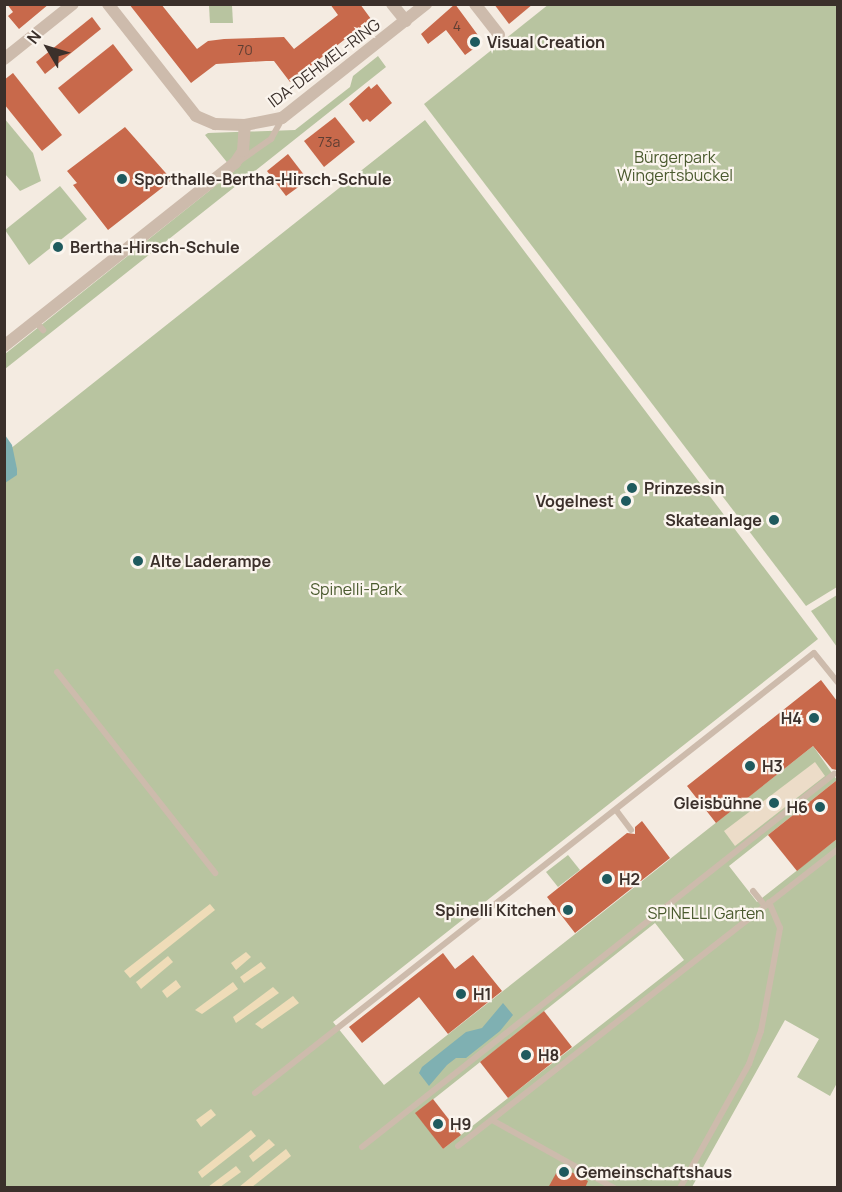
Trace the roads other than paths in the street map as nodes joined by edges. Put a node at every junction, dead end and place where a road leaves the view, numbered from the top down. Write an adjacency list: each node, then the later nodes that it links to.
1 (73, 4): 8 (street)
2 (108, 4): 10 (street, IDA-DEHMEL-RING)
3 (392, 4): 6 (street)
4 (426, 4): 6 (street, IDA-DEHMEL-RING)
5 (475, 4): 7 (street)
6 (406, 21): 9 (street, IDA-DEHMEL-RING)
7 (499, 36)
8 (4, 59)
9 (282, 118): 10 (street, IDA-DEHMEL-RING); 11 (lane)
10 (245, 125): 11 (street)
11 (236, 163): 12 (street)
12 (4, 346)
13 (57, 672): 19 (lane)
14 (837, 682): 16 (lane)
15 (834, 774): 25 (lane)
16 (616, 810): 17 (lane); 22 (lane)
17 (631, 830)
18 (837, 849): 21 (lane)
19 (214, 873)
20 (753, 891): 21 (lane)
21 (767, 904): 23 (lane); 27 (lane)
22 (255, 1093)
23 (492, 1120): 24 (lane); 26 (lane)
24 (458, 1146)
25 (362, 1147)
26 (614, 1188)
27 (680, 1188)

